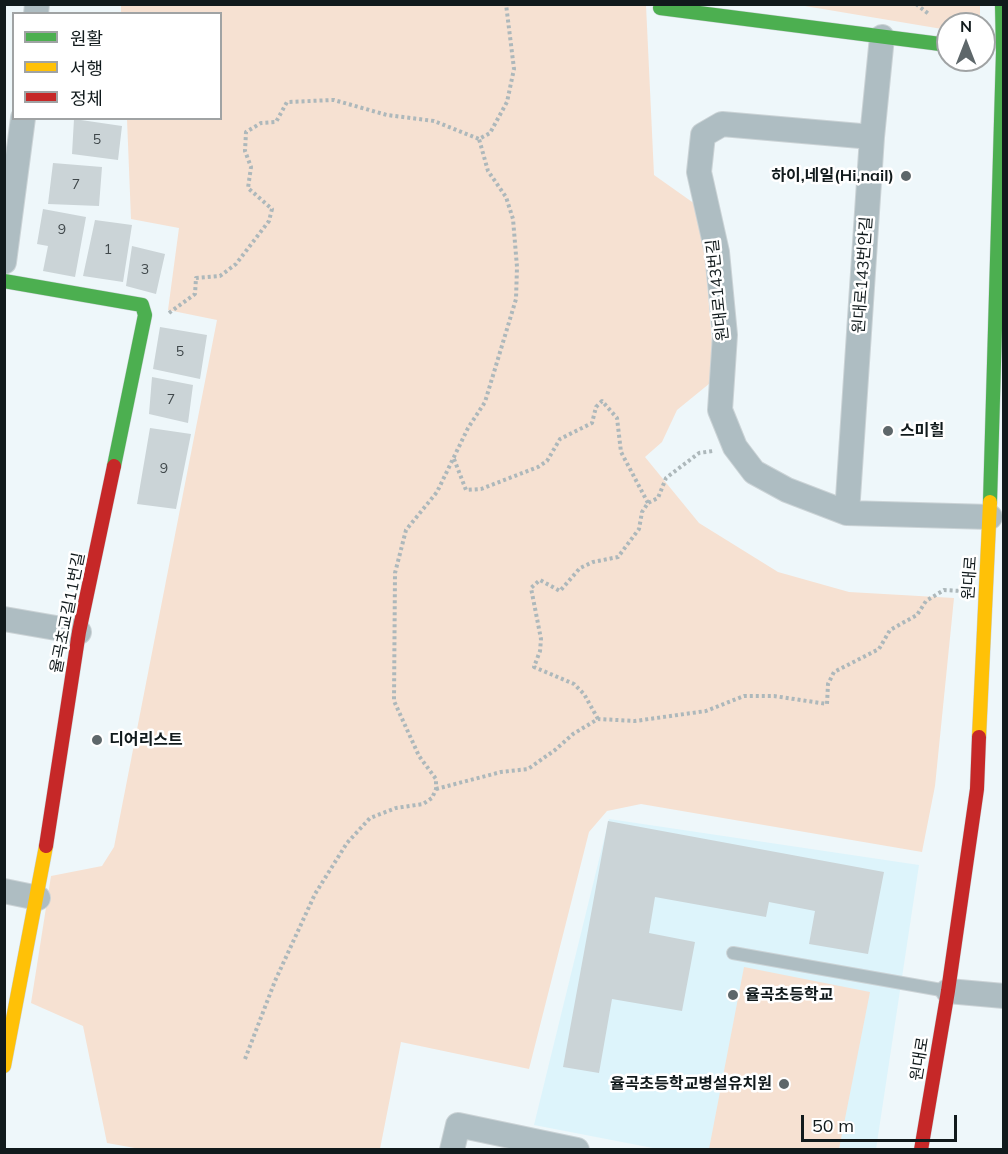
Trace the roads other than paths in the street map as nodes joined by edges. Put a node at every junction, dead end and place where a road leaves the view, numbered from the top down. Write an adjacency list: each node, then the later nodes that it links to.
1 (1002, 4): 5 (street, 원대로)
2 (660, 8): 3 (street)
3 (882, 37): 4 (street); 7 (street, 원대로143번안길)
4 (936, 44)
5 (1003, 52): 11 (street, 원대로)
6 (23, 120): 8 (street)
7 (872, 137): 10 (street, 원대로143번안길); 10 (street, 원대로143번길)
8 (4, 262)
9 (4, 281): 13 (street, 율곡초교길11번길)
10 (848, 513): 11 (street, 원대로143번길)
11 (990, 517): 17 (street, 원대로)
12 (4, 619): 13 (street)
13 (79, 632): 15 (street, 율곡초교길11번길)
14 (4, 891): 15 (street)
15 (38, 898): 19 (street, 율곡초교길11번길)
16 (733, 953): 17 (lane)
17 (948, 991): 18 (street); 22 (street, 원대로)
18 (1004, 996)
19 (4, 1066)
20 (452, 1149): 21 (street)
21 (577, 1149)
22 (921, 1149)

